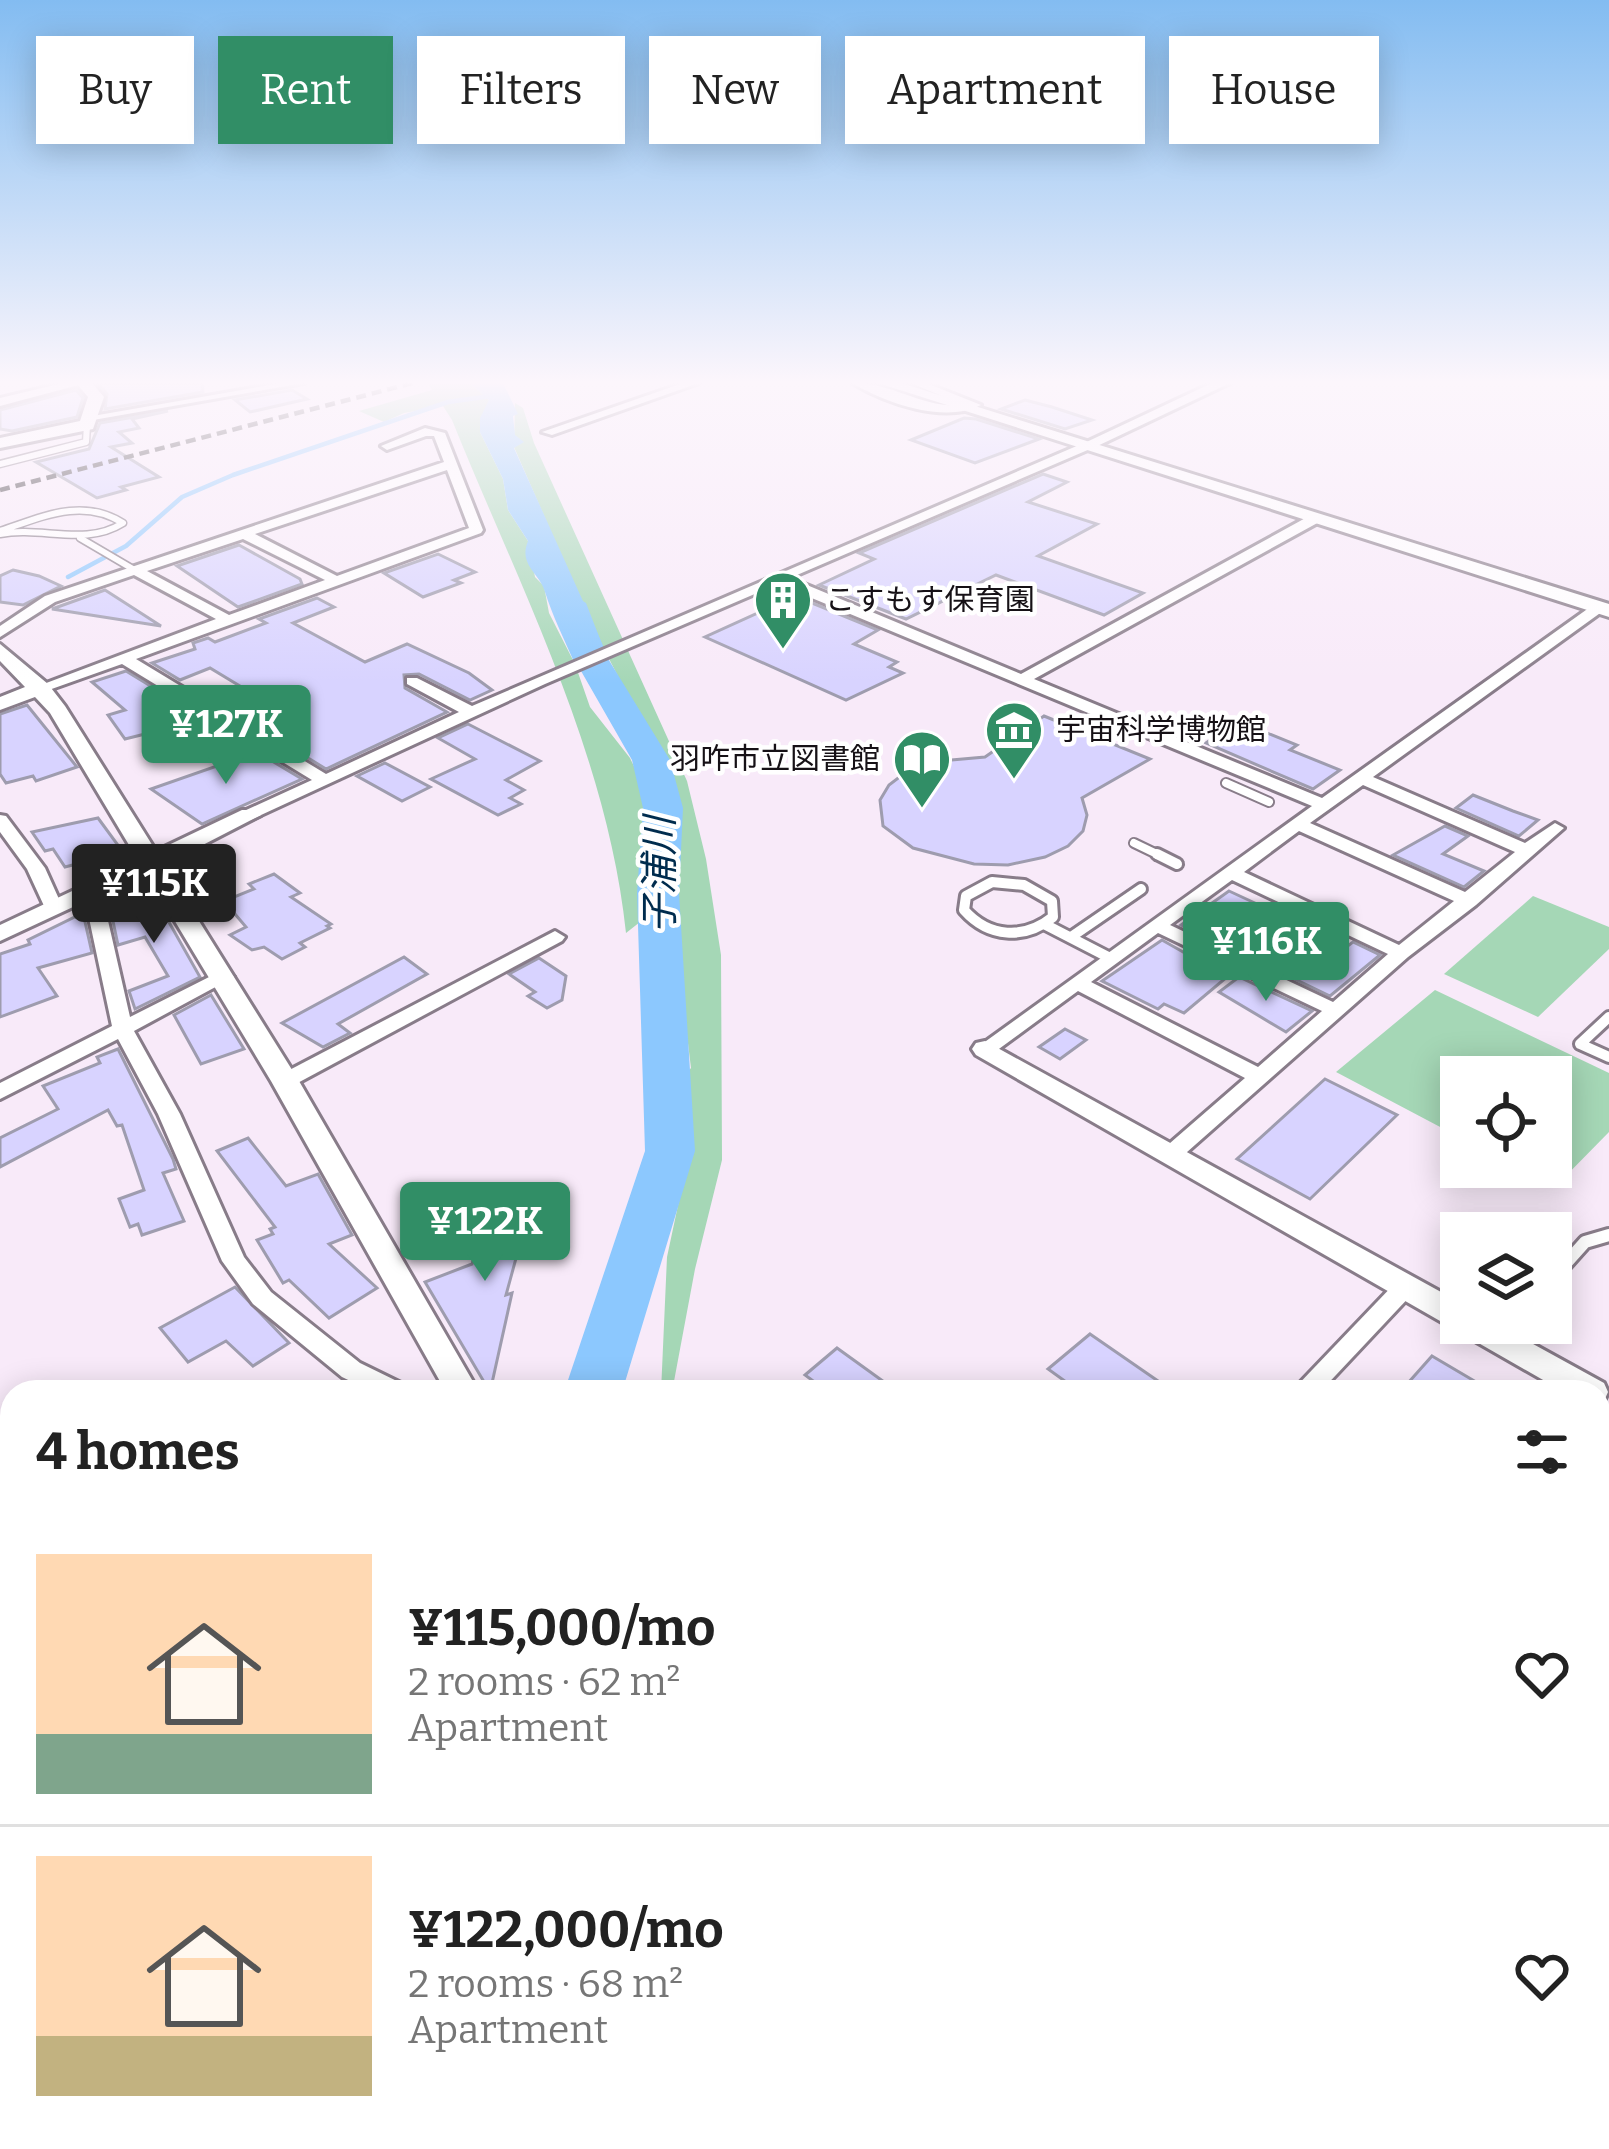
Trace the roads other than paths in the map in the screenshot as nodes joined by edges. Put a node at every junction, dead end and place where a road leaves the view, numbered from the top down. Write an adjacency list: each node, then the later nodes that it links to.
1 (400, 483): 7 (street)
2 (458, 483): 11 (street)
3 (991, 483): 10 (street)
4 (1205, 483): 5 (main road)
5 (1316, 518): 12 (main road); 17 (street)
6 (0, 533): 8 (lane); 8 (lane)
7 (247, 535): 9 (street); 11 (street)
8 (80, 538): 9 (lane)
9 (138, 572): 13 (street); 14 (street)
10 (777, 578): 17 (street); 21 (street)
11 (338, 580): 13 (street)
12 (1603, 609): 22 (street)
13 (228, 620): 16 (street)
14 (0, 633)
15 (0, 650): 19 (street)
16 (124, 658): 19 (street); 23 (street)
17 (1022, 679): 26 (street)
18 (412, 682): 21 (street)
19 (41, 688): 20 (street); 33 (street)
20 (0, 704)
21 (471, 712): 23 (street)
22 (1363, 778): 26 (street); 32 (street)
23 (324, 780): 27 (street)
24 (1226, 783): 25 (lane)
25 (1269, 802)
26 (1324, 805): 29 (street)
27 (250, 815): 33 (street)
28 (0, 820): 39 (street)
29 (1300, 825): 35 (street); 38 (street)
30 (1555, 828): 32 (street)
31 (1134, 843): 34 (lane)
32 (1524, 849): 38 (street)
33 (152, 861): 37 (street); 47 (street)
34 (1177, 864)
35 (1230, 872): 41 (street); 45 (street)
36 (1141, 889): 44 (lane)
37 (92, 890): 39 (street); 51 (street)
38 (1469, 901): 45 (street)
39 (54, 908): 42 (street)
40 (1046, 925): 40 (lane); 44 (lane)
41 (1156, 925): 46 (street); 49 (street)
42 (0, 934)
43 (555, 937): 55 (street)
44 (1071, 937): 46 (lane)
45 (1401, 953): 49 (street)
46 (1110, 958): 48 (street)
47 (224, 977): 51 (street); 55 (street)
48 (1077, 982): 52 (street); 54 (street)
49 (1335, 1010): 54 (street)
50 (1609, 1017): 53 (lane)
51 (123, 1029): 56 (street); 63 (street)
52 (985, 1049): 57 (street)
53 (1609, 1057)
54 (1261, 1076): 57 (street)
55 (285, 1081): 64 (street)
56 (0, 1092)
57 (1170, 1155): 60 (street)
58 (1609, 1235): 59 (lane)
59 (1572, 1257)
60 (1406, 1286): 61 (street); 65 (street)
61 (1440, 1306)
62 (1517, 1344): 66 (street)
63 (371, 1380)
64 (456, 1380)
65 (1316, 1380)
66 (1574, 1380)

